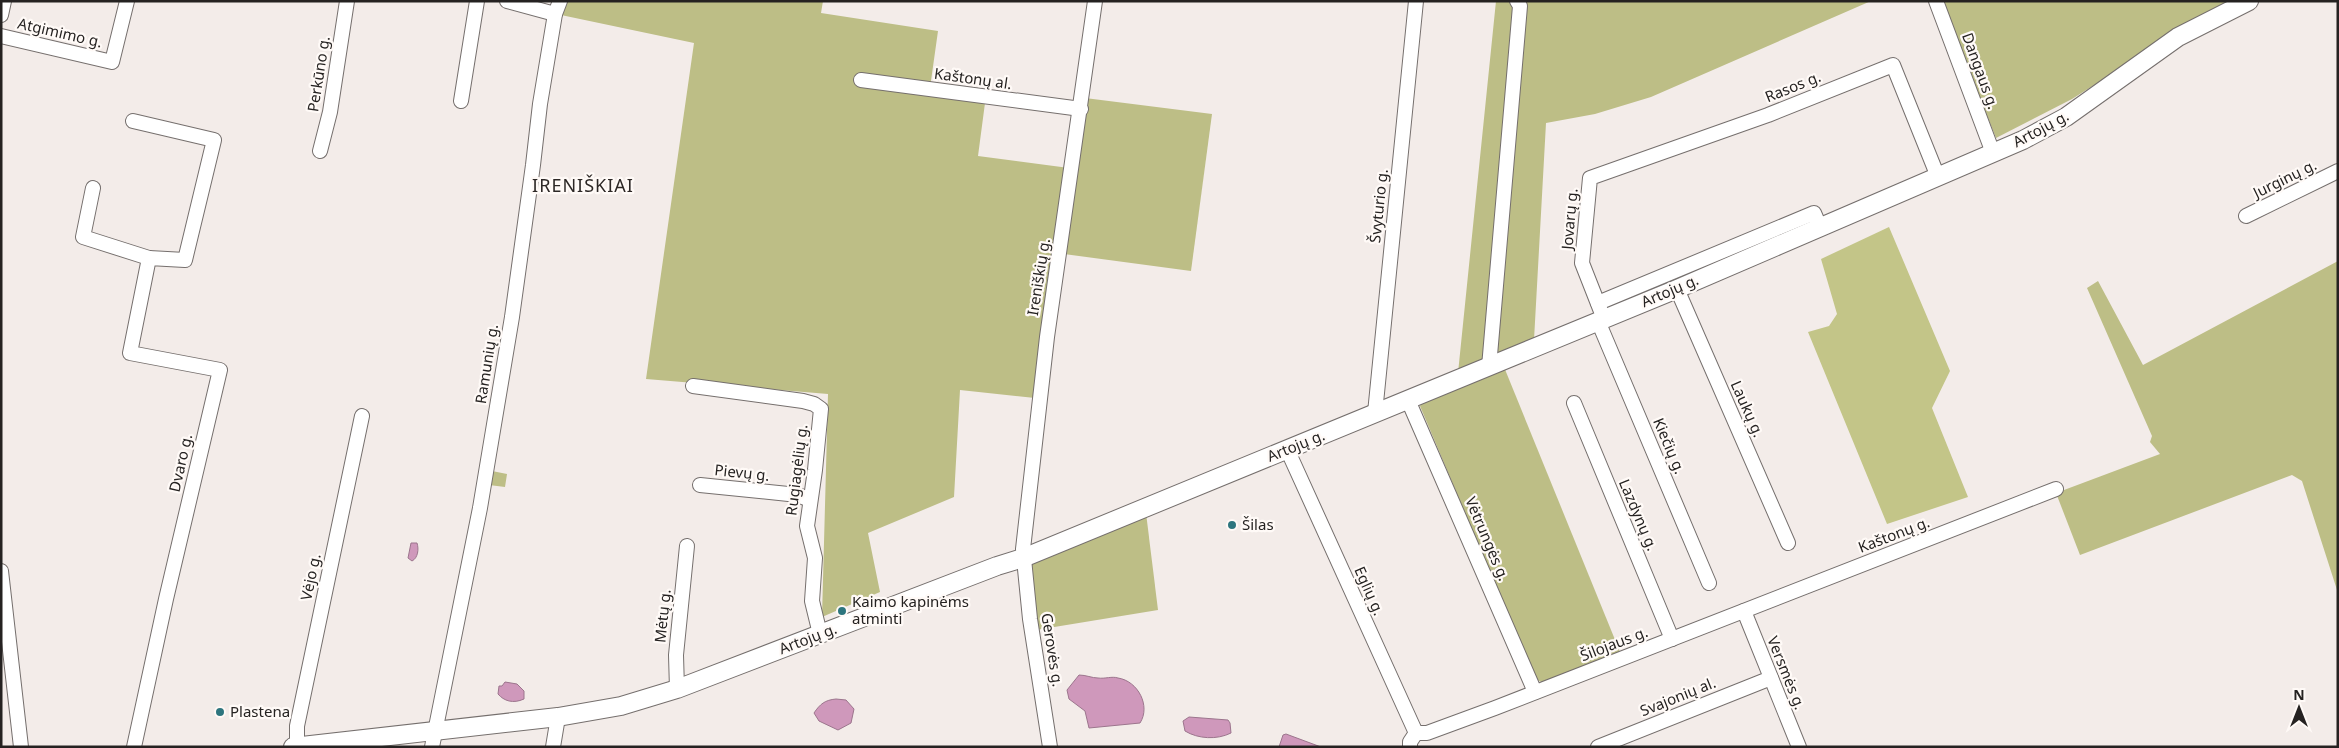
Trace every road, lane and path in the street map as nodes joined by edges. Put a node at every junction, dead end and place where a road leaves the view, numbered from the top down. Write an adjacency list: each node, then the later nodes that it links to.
1 (4, 1): 13 (street)
2 (127, 1): 14 (street, Atgimimo g.)
3 (347, 1): 19 (street, Perkūno g.)
4 (478, 1): 16 (street)
5 (507, 1): 12 (street)
6 (1095, 1): 17 (street, Ireniškių g.)
7 (1416, 1): 34 (street, Švyturio g.)
8 (1517, 1): 30 (street)
9 (1936, 1): 20 (street, Dangaus g.)
10 (2249, 1): 11 (main road, Artojų g.)
11 (2226, 6): 20 (main road, Artojų g.)
12 (558, 8): 53 (street, Ramunių g.)
13 (1, 15)
14 (1, 36)
15 (861, 80): 17 (street, Kaštonų al.)
16 (461, 101)
17 (1081, 109): 42 (street, Ireniškių g.)
18 (133, 121): 27 (street)
19 (320, 150)
20 (1993, 153): 22 (main road, Artojų g.)
21 (2338, 171): 25 (street, Jurginų g.)
22 (1938, 176): 23 (street, Rasos g.); 26 (main road, Artojų g.)
23 (1590, 178): 29 (street, Jovarų g.)
24 (94, 188): 27 (street)
25 (2246, 216)
26 (1820, 227): 28 (main road, Artojų g.); 29 (street)
27 (149, 258): 57 (street, Dvaro g.)
28 (1677, 289): 29 (main road, Artojų g.); 40 (street, Laukų g.)
29 (1600, 314): 30 (main road, Artojų g.); 44 (street, Kiečių g.)
30 (1489, 367): 32 (main road, Artojų g.)
31 (693, 386): 39 (street, Rugiagėlių g.)
32 (1408, 400): 34 (main road, Artojų g.); 50 (street, Vėtrungės g.)
33 (1574, 403): 47 (street, Lazdynų g.)
34 (1375, 413): 36 (main road, Artojų g.)
35 (362, 416): 54 (street, Vėjo g.)
36 (1287, 449): 42 (main road, Artojų g.); 52 (street, Eglių g.)
37 (700, 486): 39 (street, Pievų g.)
38 (2056, 489): 45 (street, Kaštonų g.)
39 (810, 500): 46 (street, Rugiagėlių g.)
40 (1788, 543)
41 (687, 546): 49 (street, Mėtų g.)
42 (1023, 558): 46 (main road, Artojų g.); 60 (street, Gerovės g.)
43 (1, 571): 56 (street)
44 (1709, 583)
45 (1744, 611): 47 (street, Šilojaus g.); 48 (street, Versmės g.)
46 (820, 634): 49 (main road, Artojų g.)
47 (1672, 639): 50 (street, Šilojaus g.)
48 (1771, 678): 55 (street, Versmės g.); 62 (street, Svajonių al.)
49 (676, 690): 51 (main road, Artojų g.)
50 (1535, 692): 52 (street, Šilojaus g.)
51 (558, 717): 53 (main road, Artojų g.); 59 (street)
52 (1416, 732): 61 (street)
53 (434, 739): 54 (main road, Artojų g.)
54 (297, 746): 58 (main road, Artojų g.)
55 (1797, 746)
56 (21, 747)
57 (134, 747)
58 (293, 747)
59 (553, 747)
60 (1050, 747)
61 (1410, 747)
62 (1598, 747)

